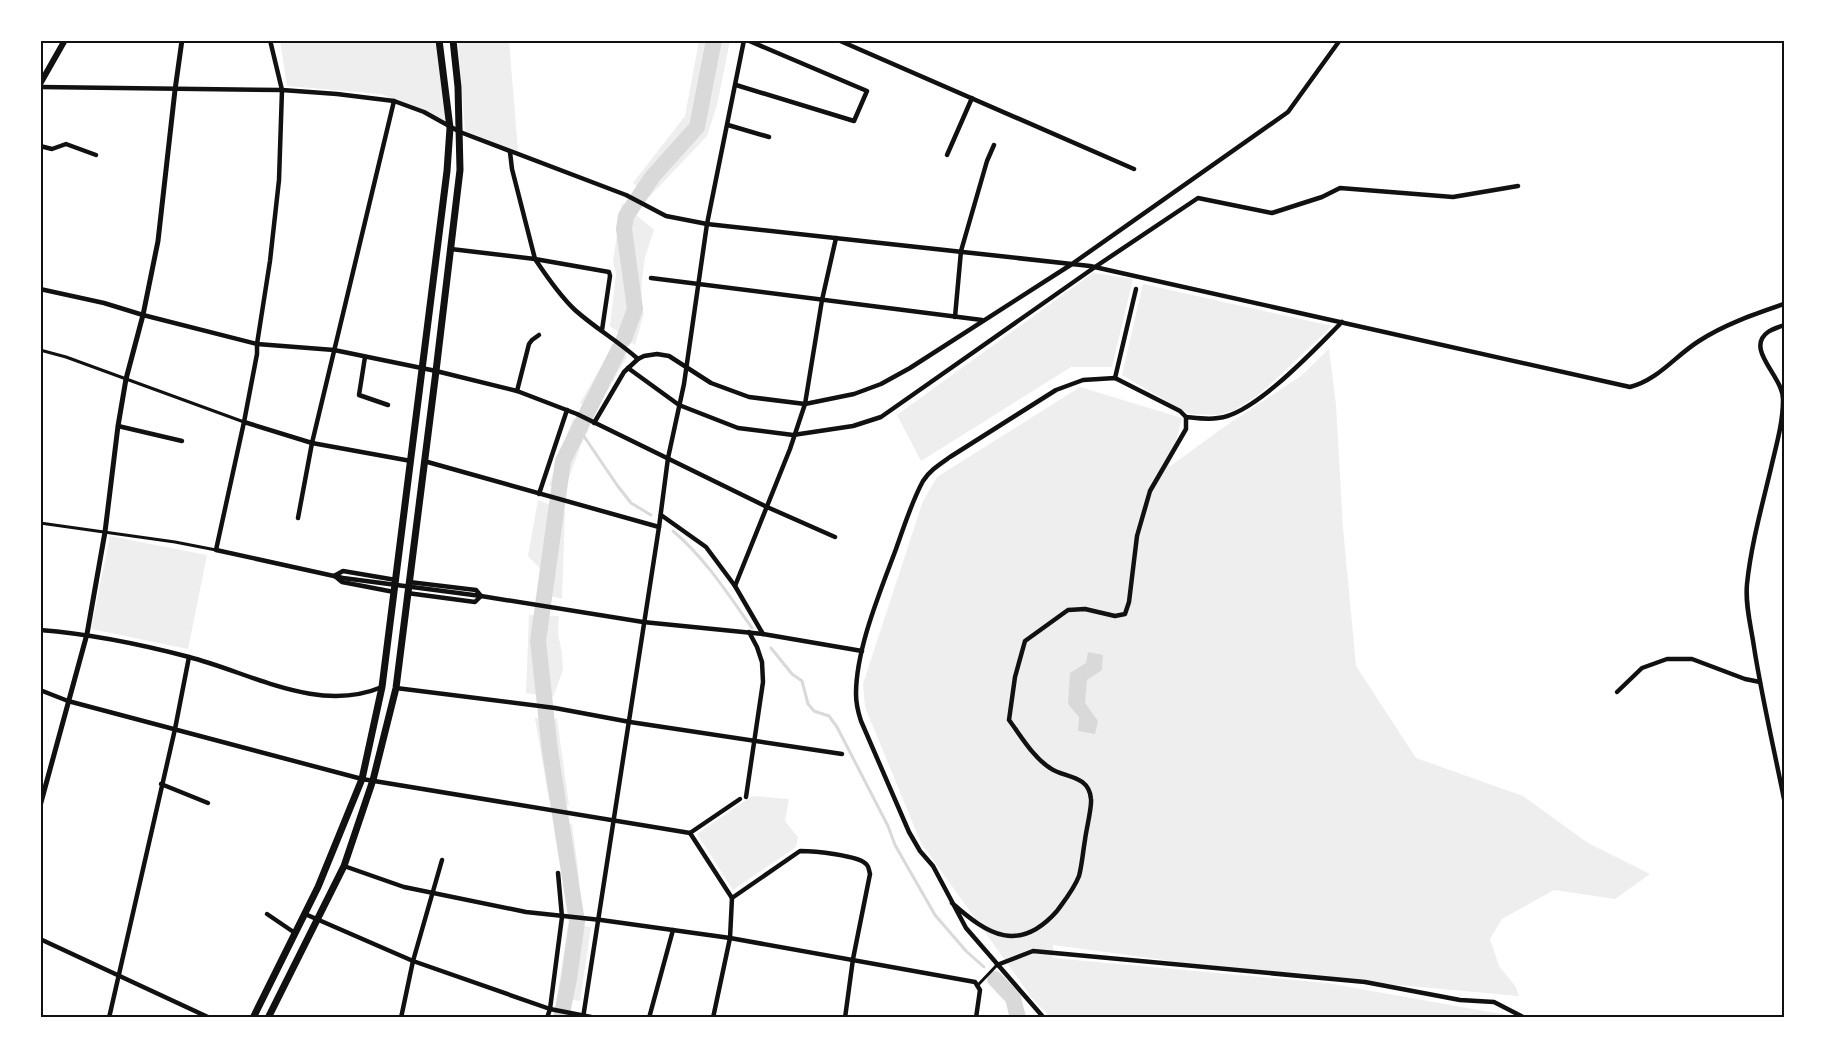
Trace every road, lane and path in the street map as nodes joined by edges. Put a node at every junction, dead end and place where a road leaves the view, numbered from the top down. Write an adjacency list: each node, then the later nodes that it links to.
1 (65, 40): 9 (main road)
2 (182, 40): 11 (street)
3 (270, 40): 12 (street)
4 (439, 40): 16 (main road)
5 (453, 40): 17 (main road)
6 (746, 40): 10 (street); 10 (street)
7 (838, 40): 13 (street)
8 (1340, 40): 31 (street)
9 (40, 85): 11 (street)
10 (736, 85): 15 (street)
11 (175, 90): 12 (street); 39 (street)
12 (282, 90): 14 (street); 46 (street)
13 (972, 98): 23 (street); 24 (street)
14 (394, 101): 16 (street); 48 (street)
15 (728, 125): 18 (street); 26 (street)
16 (450, 128): 17 (street); 51 (main road)
17 (460, 132): 21 (street); 28 (main road)
18 (769, 137)
19 (994, 145): 29 (street)
20 (40, 146): 22 (street)
21 (510, 152): 26 (street); 30 (street)
22 (96, 155)
23 (946, 155)
24 (1134, 169)
25 (1518, 186): 32 (street)
26 (707, 224): 27 (street); 34 (street)
27 (836, 238): 29 (street); 37 (street)
28 (451, 249): 30 (street); 54 (main road)
29 (961, 251): 31 (street); 40 (street)
30 (535, 259): 44 (street); 44 (street)
31 (1072, 264): 32 (street); 41 (street)
32 (1095, 267): 42 (street); 66 (street)
33 (651, 278): 34 (street)
34 (698, 284): 37 (street); 53 (street)
35 (40, 289): 39 (street)
36 (1136, 289): 55 (street)
37 (822, 300): 40 (street); 58 (street)
38 (1785, 304): 42 (street)
39 (142, 315): 46 (street); 56 (street)
40 (955, 317): 41 (street)
41 (983, 320): 58 (street)
42 (1342, 322): 62 (street)
43 (1785, 325): 95 (street)
44 (602, 330): 50 (street)
45 (539, 335): 57 (street)
46 (257, 344): 48 (street); 63 (street)
47 (40, 350): 56 (street)
48 (334, 350): 49 (street); 68 (street)
49 (365, 357): 51 (street); 59 (street)
50 (638, 359): 52 (street); 53 (street)
51 (422, 368): 54 (street); 70 (main road)
52 (628, 368): 60 (street); 64 (street)
53 (686, 368): 58 (street); 60 (street)
54 (436, 371): 57 (street); 71 (main road)
55 (1115, 378): 62 (street); 93 (street)
56 (126, 379): 63 (street); 65 (street)
57 (517, 391): 61 (street)
58 (805, 404): 66 (street)
59 (388, 405)
60 (679, 405): 66 (street); 69 (street)
61 (567, 410): 64 (street); 72 (street)
62 (1186, 417): 118 (street)
63 (244, 422): 68 (street); 80 (street)
64 (592, 422): 69 (street)
65 (118, 426): 67 (street); 78 (street)
66 (793, 435): 73 (street)
67 (182, 441)
68 (312, 443): 70 (street); 75 (street)
69 (668, 458): 73 (street); 74 (street)
70 (412, 461): 82 (main road)
71 (424, 461): 72 (street); 83 (main road)
72 (539, 494): 77 (street)
73 (767, 507): 79 (street); 84 (street)
74 (661, 515): 77 (street); 84 (street)
75 (297, 518)
76 (40, 524): 78 (street)
77 (659, 527): 88 (street)
78 (105, 532): 80 (street); 91 (street)
79 (835, 537)
80 (216, 550): 81 (street)
81 (334, 576): 82 (street); 85 (street); 87 (street)
82 (396, 580): 85 (main road)
83 (409, 582): 86 (main road); 87 (street)
84 (735, 586): 92 (street)
85 (394, 592): 96 (main road)
86 (407, 593): 87 (street); 97 (main road)
87 (481, 596): 88 (street)
88 (643, 622): 90 (street); 101 (street)
89 (40, 630): 91 (street)
90 (749, 633): 92 (street); 103 (street)
91 (87, 634): 94 (street); 100 (street)
92 (763, 634): 93 (street)
93 (862, 651): 118 (street)
94 (189, 657): 96 (street); 102 (street)
95 (1760, 682): 99 (street); 108 (street)
96 (382, 687): 105 (main road)
97 (396, 688): 101 (street); 106 (main road)
98 (40, 690): 100 (street)
99 (1617, 692)
100 (68, 701): 102 (street); 110 (street)
101 (629, 722): 103 (street); 111 (street)
102 (175, 729): 105 (street); 107 (street)
103 (755, 740): 104 (street); 112 (street)
104 (842, 754)
105 (362, 779): 106 (street); 120 (main road)
106 (373, 780): 111 (street); 114 (main road)
107 (161, 784): 109 (street); 131 (street)
108 (1785, 799)
109 (208, 803)
110 (40, 806)
111 (614, 820): 112 (street); 123 (street)
112 (690, 834): 117 (street)
113 (442, 860): 116 (street)
114 (344, 866): 116 (street); 122 (main road)
115 (558, 873): 121 (street)
116 (432, 893): 121 (street); 129 (street)
117 (732, 898): 126 (street); 128 (street)
118 (952, 903): 130 (street)
119 (267, 914): 125 (street)
120 (305, 914): 122 (street); 125 (main road)
121 (562, 917): 123 (street); 133 (street)
122 (317, 919): 129 (street); 138 (main road)
123 (599, 921): 124 (street); 134 (street)
124 (673, 930): 126 (street); 142 (street)
125 (295, 933): 137 (main road)
126 (730, 938): 128 (street); 143 (street)
127 (40, 939): 131 (street)
128 (854, 959): 132 (street); 144 (street)
129 (413, 961): 133 (street); 139 (street)
130 (997, 964): 132 (street); 146 (street); 147 (street)
131 (118, 976): 135 (street); 136 (street)
132 (978, 985): 145 (street)
133 (550, 1009): 134 (street); 140 (street)
134 (583, 1016): 141 (street)
135 (109, 1017)
136 (210, 1017)
137 (253, 1017)
138 (268, 1017)
139 (401, 1017)
140 (547, 1017)
141 (597, 1017)
142 (649, 1017)
143 (713, 1017)
144 (845, 1017)
145 (976, 1017)
146 (1044, 1017)
147 (1525, 1017)

